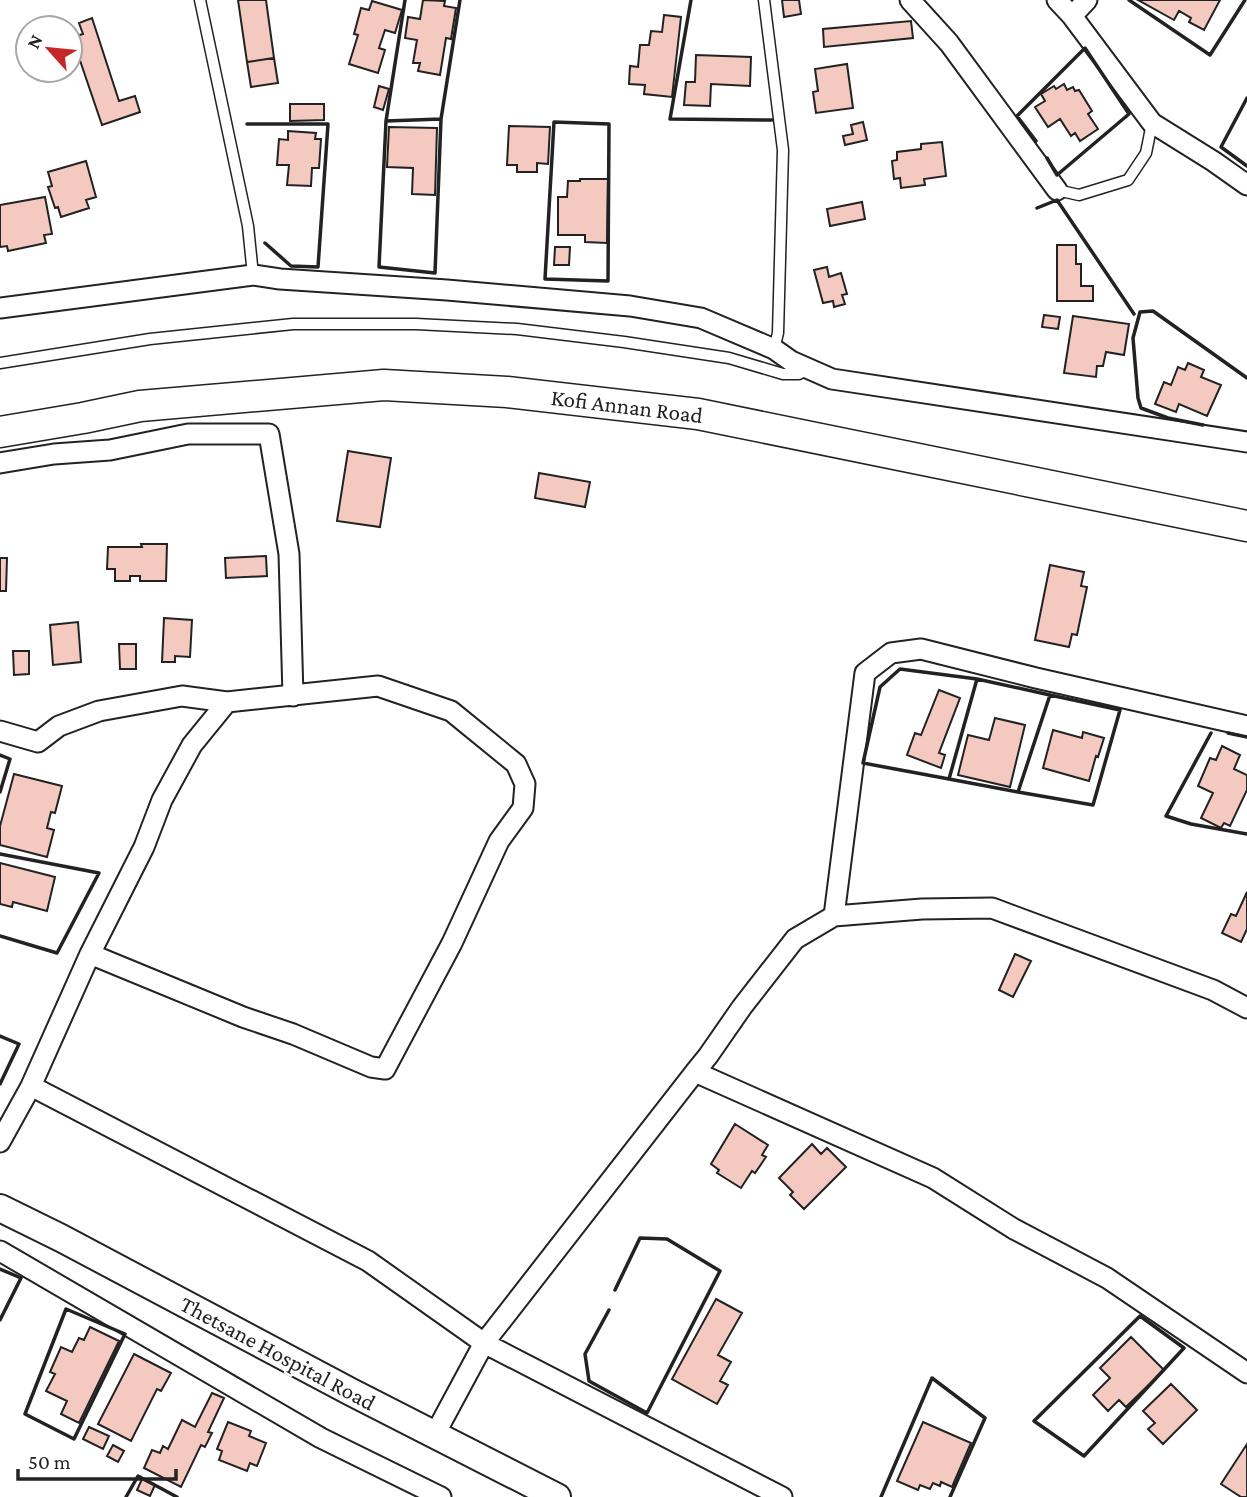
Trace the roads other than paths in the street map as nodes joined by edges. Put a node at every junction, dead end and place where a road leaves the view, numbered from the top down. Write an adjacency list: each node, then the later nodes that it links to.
1 (200, 0): 10 (lane)
2 (764, 0): 12 (lane)
3 (910, 0): 9 (street)
4 (1057, 0): 6 (street)
5 (1087, 0): 6 (street)
6 (1072, 16): 7 (street)
7 (1152, 123): 8 (street); 9 (lane)
8 (1247, 185)
9 (1057, 190)
10 (253, 275): 11 (street); 12 (street)
11 (0, 308)
12 (774, 349): 14 (street)
13 (0, 363): 14 (lane)
14 (807, 369): 16 (street)
15 (0, 432): 18 (main road, Kofi Annan Road)
16 (1247, 442)
17 (0, 463): 19 (street)
18 (1247, 526)
19 (293, 696): 20 (street); 24 (street)
20 (227, 702): 22 (street); 24 (street)
21 (1247, 726): 23 (street)
22 (0, 731)
23 (834, 916): 25 (street); 26 (street)
24 (90, 954): 27 (street)
25 (1247, 1008)
26 (695, 1072): 31 (street); 32 (street)
27 (31, 1086): 28 (street); 31 (street)
28 (0, 1142)
29 (0, 1208): 33 (main road, Thetsane Hospital Road)
30 (0, 1251): 34 (street)
31 (484, 1343): 33 (street); 36 (street)
32 (1247, 1373)
33 (435, 1434): 35 (main road, Thetsane Hospital Road)
34 (441, 1497)
35 (557, 1497)
36 (782, 1497)

